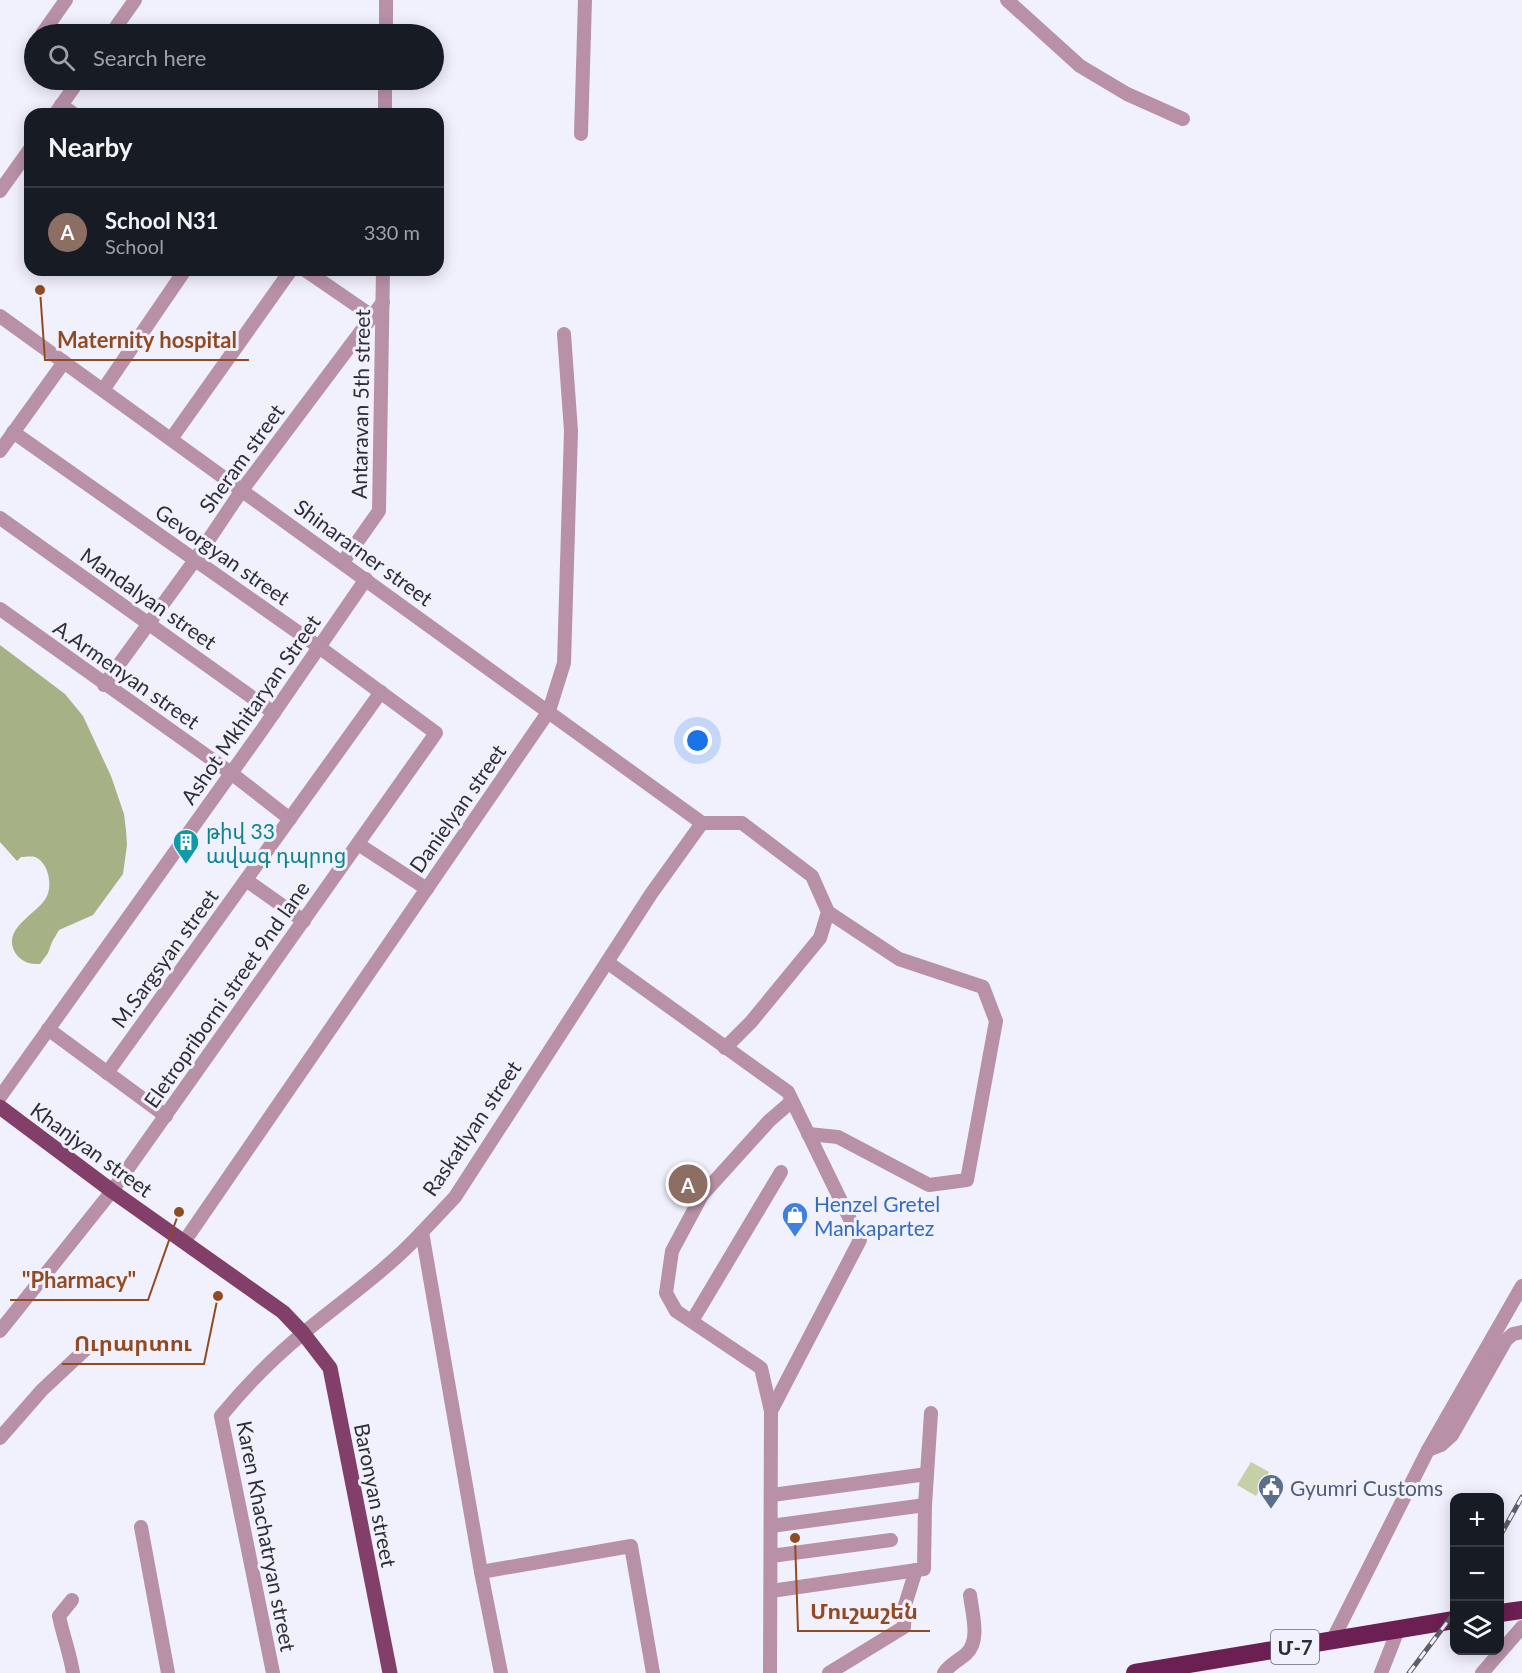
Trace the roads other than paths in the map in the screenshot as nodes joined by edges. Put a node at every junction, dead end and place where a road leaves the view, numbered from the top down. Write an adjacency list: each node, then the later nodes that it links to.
1 (66, 0): 6 (street)
2 (135, 0): 7 (street)
3 (387, 0): 8 (street)
4 (585, 0): 14 (street)
5 (1007, 0): 13 (street)
6 (49, 24)
7 (118, 24)
8 (386, 24)
9 (72, 90): 11 (street)
10 (386, 90): 12 (street)
11 (59, 108)
12 (385, 108)
13 (1183, 119)
14 (580, 134)
15 (24, 157): 16 (street)
16 (0, 191)
17 (181, 276): 26 (street)
18 (287, 276): 28 (street)
19 (314, 276): 23 (street)
20 (383, 276): 21 (street, Antaravan 5th street)
21 (383, 302): 23 (street, Sheram street); 33 (street, Antaravan 5th street)
22 (0, 316): 25 (street, Shinararner street)
23 (372, 316): 30 (street, Sheram street)
24 (564, 334): 40 (street, Danielyan street)
25 (64, 362): 26 (street, Shinararner street); 27 (street)
26 (103, 390): 28 (street, Shinararner street)
27 (13, 432): 29 (street); 32 (street, Gevorgyan street)
28 (171, 439): 30 (street, Shinararner street)
29 (0, 451)
30 (242, 490): 32 (street, Sheram street); 33 (street, Shinararner street)
31 (0, 518): 36 (street, Mandalyan street)
32 (195, 560): 36 (street, Sheram street); 37 (street, Gevorgyan street)
33 (343, 562): 34 (street, Shinararner street)
34 (366, 579): 37 (street, Ashot Mkhitaryan Street); 40 (street, Shinararner street)
35 (0, 609): 38 (street, A.Armenyan street)
36 (149, 624): 38 (street, Sheram street); 41 (street, Mandalyan street)
37 (319, 647): 39 (street, Gevorgyan street); 41 (street, Ashot Mkhitaryan Street)
38 (104, 685): 43 (street, A.Armenyan street)
39 (381, 692): 42 (street, Gevorgyan street); 44 (street, M.Sargsyan street)
40 (549, 711): 45 (street, Shinararner street); 48 (street, Danielyan street)
41 (274, 713): 43 (street, Ashot Mkhitaryan Street)
42 (436, 733): 46 (street, Eletropriborni street 9nd lane)
43 (231, 773): 44 (street, A.Armenyan street); 52 (street, Ashot Mkhitaryan Street)
44 (290, 819): 47 (street, M.Sargsyan street)
45 (702, 823): 49 (street); 51 (street, Raskatlyan street)
46 (358, 844): 48 (street); 50 (street, Eletropriborni street 9nd lane)
47 (246, 880): 50 (street); 54 (street, M.Sargsyan street)
48 (427, 889): 63 (street, Danielyan street)
49 (828, 912): 53 (street); 59 (street)
50 (304, 921): 58 (street, Eletropriborni street 9nd lane)
51 (607, 962): 53 (street); 62 (street, Raskatlyan street)
52 (48, 1029): 54 (street); 55 (street, Ashot Mkhitaryan Street)
53 (725, 1047): 56 (street)
54 (107, 1073): 58 (street)
55 (0, 1097)
56 (792, 1101): 59 (street); 65 (street)
57 (0, 1107): 61 (main road, Khanjyan street)
58 (166, 1116): 61 (street, Eletropriborni street 9nd lane)
59 (808, 1134): 70 (street)
60 (781, 1172): 65 (street)
61 (112, 1191): 63 (main road, Khanjyan street); 66 (street, Eletropriborni street 9nd lane)
62 (422, 1232): 68 (street, Raskatlyan street); 82 (street)
63 (184, 1242): 68 (main road, Khanjyan street)
64 (1522, 1286): 73 (street)
65 (692, 1321): 70 (street)
66 (0, 1331)
67 (1522, 1332): 73 (street)
68 (303, 1333): 94 (street, Karen Khachatryan street); 95 (main road, Baronyan street)
69 (87, 1348): 72 (street)
70 (771, 1411): 75 (street)
71 (931, 1413): 74 (street)
72 (0, 1438)
73 (1428, 1450): 91 (street)
74 (927, 1474): 75 (street); 76 (street)
75 (772, 1495): 77 (street)
76 (925, 1505): 77 (street); 81 (street)
77 (771, 1526): 80 (street)
78 (141, 1527): 93 (street)
79 (891, 1540): 80 (street)
80 (771, 1556): 83 (street)
81 (916, 1570): 83 (street); 99 (street)
82 (481, 1572): 96 (street); 97 (street)
83 (771, 1591): 98 (street)
84 (970, 1595): 100 (street)
85 (72, 1600): 92 (street)
86 (1522, 1610): 87 (highway)
87 (1504, 1612)
88 (1450, 1621): 90 (highway, Մ-7)
89 (1522, 1627): 103 (street)
90 (1398, 1630): 91 (highway, Մ-7); 102 (street)
91 (1332, 1641): 101 (highway, Մ-7)
92 (73, 1673)
93 (168, 1673)
94 (273, 1673)
95 (390, 1673)
96 (501, 1673)
97 (653, 1673)
98 (770, 1673)
99 (829, 1673)
100 (944, 1673)
101 (1135, 1673)
102 (1381, 1673)
103 (1482, 1673)

